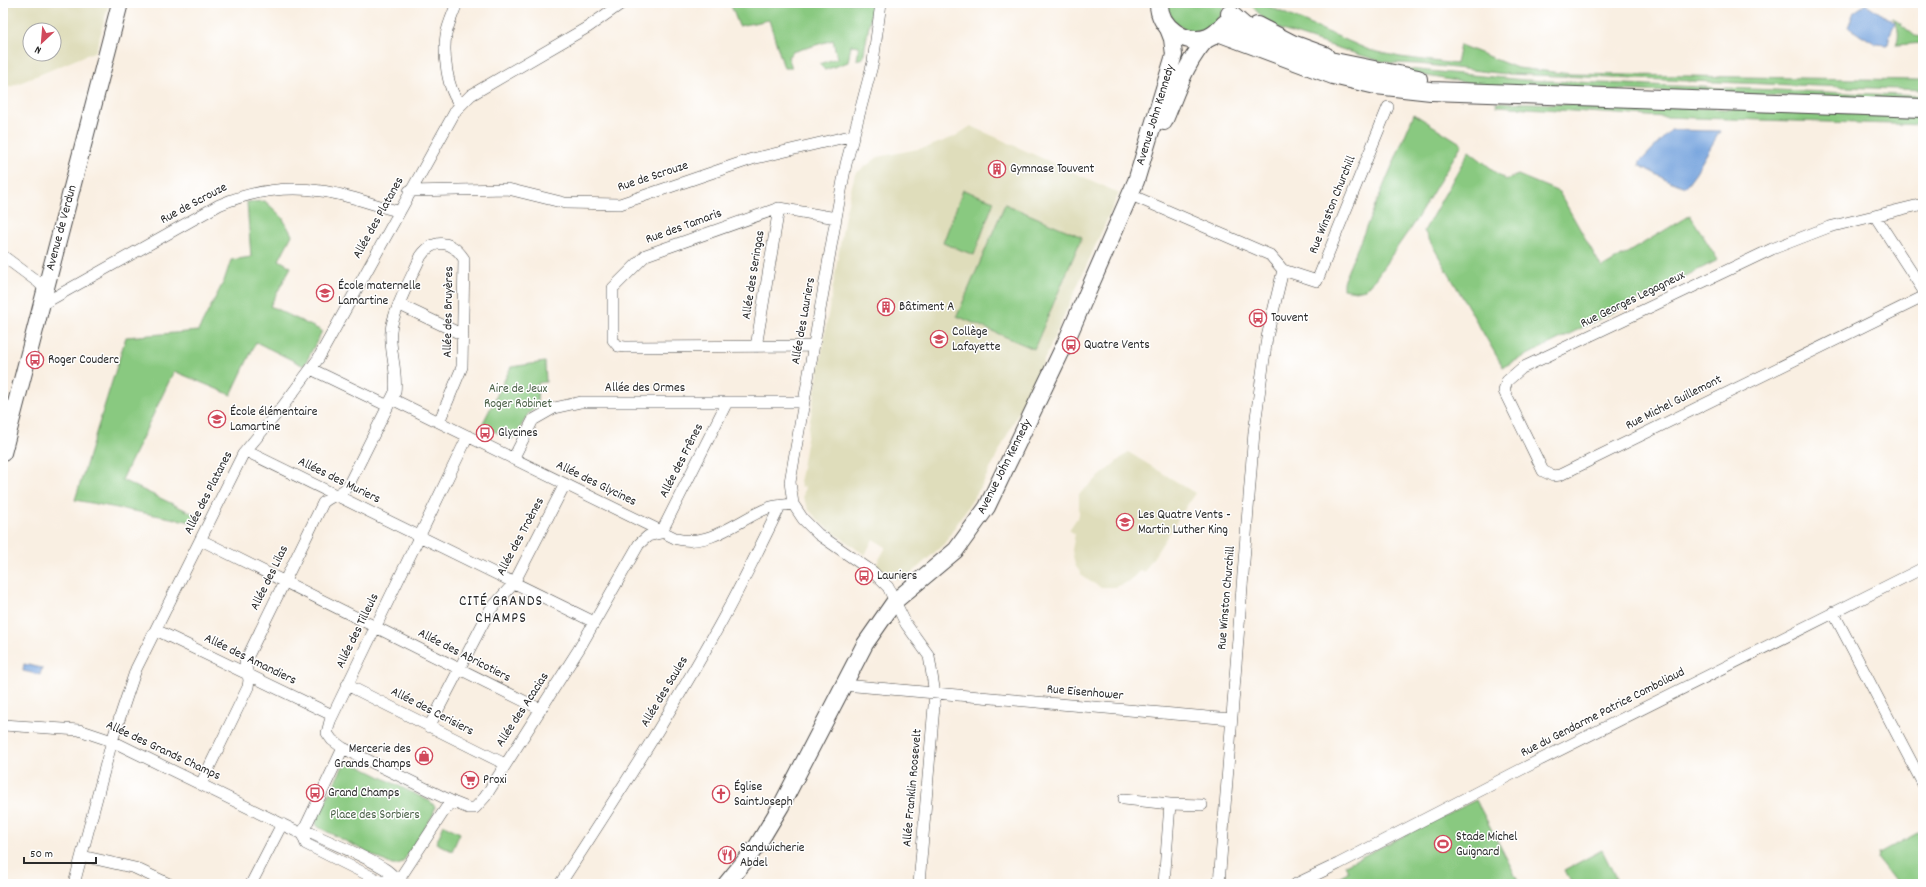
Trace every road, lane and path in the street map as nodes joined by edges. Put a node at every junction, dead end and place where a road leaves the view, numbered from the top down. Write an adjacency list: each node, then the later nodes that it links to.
1 (120, 3): 22 (main road, Avenue de Verdun)
2 (457, 3): 9 (street)
3 (622, 3): 9 (street, Allée des Platanes)
4 (881, 3): 12 (street, Allée des Lauriers)
5 (1231, 7): 7 (main road); 8 (main road)
6 (1159, 11): 7 (main road); 13 (main road, Avenue John Kennedy)
7 (1213, 35): 8 (main road); 13 (main road, Avenue John Kennedy)
8 (1522, 94): 11 (main road)
9 (460, 104): 14 (street, Allée des Platanes)
10 (1388, 107): 21 (street, Rue Winston Churchill)
11 (1923, 108)
12 (854, 135): 14 (street, Rue de Scrouze); 19 (street, Allée des Lauriers)
13 (1134, 188): 21 (street); 50 (main road, Avenue John Kennedy)
14 (409, 191): 17 (street, Allée des Platanes)
15 (1923, 204): 18 (street, Rue Georges Legagneux)
16 (779, 208): 19 (street, Rue des Tamaris); 29 (street, Allée des Seringas); 29 (street, Rue des Tamaris)
17 (398, 211): 25 (street, Rue de Scrouze); 30 (street, Allée des Platanes)
18 (1875, 216): 23 (street); 35 (street, Rue Georges Legagneux)
19 (836, 218): 28 (street, Allée des Lauriers)
20 (3, 256): 22 (street)
21 (1283, 270): 62 (street, Rue Winston Churchill)
22 (45, 289): 25 (main road, Avenue de Verdun)
23 (1923, 290)
24 (1923, 297): 35 (street, Rue Michel Guillemont)
25 (41, 305): 38 (main road, Avenue de Verdun)
26 (400, 305): 27 (street); 27 (street, Allée des Bruyères); 33 (street, Allée des Bruyères)
27 (463, 335): 34 (street, Allée des Bruyères)
28 (813, 346): 29 (street, Rue des Tamaris); 32 (street, Allée des Lauriers)
29 (756, 347)
30 (311, 369): 33 (street, Allée des Glycines); 37 (street, Allée des Platanes)
31 (727, 402): 32 (street, Allée des Ormes); 39 (street, Allée des Ormes); 44 (street, Allée des Frênes)
32 (804, 402): 42 (street, Allée des Lauriers)
33 (390, 403): 34 (street, Allée des Glycines); 41 (street, Allée des Lilas)
34 (438, 422): 36 (street, Allée des Glycines)
35 (1524, 435)
36 (468, 436): 39 (street, Allée des Glycines); 45 (street, Allée des Tilleuls)
37 (246, 452): 41 (street, Allées des Muriers); 46 (street, Allée des Platanes)
38 (3, 453)
39 (513, 459): 40 (street, Allée des Glycines)
40 (565, 484): 44 (street, Allée des Glycines); 49 (street, Allée des Troènes)
41 (338, 495): 45 (street, Allées des Muriers); 48 (street, Allée des Lilas)
42 (792, 504): 43 (street, Allée des Glycines); 50 (street, Allée des Lauriers)
43 (780, 506): 44 (street, Allée des Glycines); 81 (street, Allée des Saules)
44 (662, 533): 52 (street, Allée des Acacias)
45 (420, 536): 49 (street, Allées des Muriers); 53 (street, Allée des Tilleuls)
46 (201, 540): 48 (street, Allée des Abricotiers); 54 (street, Allée des Platanes)
47 (1923, 568): 51 (street, Rue du Gendarme Patrice Comboliaud)
48 (284, 582): 53 (street, Allée des Abricotiers); 56 (street, Allée des Lilas)
49 (514, 583): 52 (street, Allées des Muriers); 55 (street, Allée des Troènes)
50 (895, 601): 58 (main road, Avenue John Kennedy); 59 (street)
51 (1833, 612): 69 (street); 86 (street, Rue du Gendarme Patrice Comboliaud)
52 (594, 622): 60 (street, Allée des Acacias)
53 (375, 627): 55 (street, Allée des Abricotiers); 57 (street, Allée des Tilleuls)
54 (156, 630): 56 (street, Allée des Amandiers); 65 (street, Allée des Platanes)
55 (460, 669): 60 (street, Allée des Abricotiers); 64 (street, Allée des Troènes)
56 (246, 673): 61 (street, Allée des Amandiers); 68 (street, Allée des Lilas)
57 (347, 685): 61 (street, Allée des Tilleuls); 64 (street, Allée des Cerisiers)
58 (844, 685): 59 (street, Rue Eisenhower); 82 (main road, Avenue John Kennedy)
59 (935, 694): 62 (street, Rue Eisenhower); 83 (street, Allée Franklin Roosevelt)
60 (540, 710): 67 (street, Allée des Acacias)
61 (332, 715): 66 (street, Allée des Tilleuls)
62 (1231, 719): 85 (street, Rue Winston Churchill)
63 (3, 725): 65 (street, Allée des Grands Champs)
64 (429, 727): 67 (street, Allée des Cerisiers)
65 (112, 741): 68 (street, Allée des Grands Champs); 76 (street, Allée des Platanes)
66 (343, 748): 71 (street); 75 (street)
67 (505, 764): 71 (street, Allée des Acacias)
68 (202, 784): 74 (street, Allée des Grands Champs)
69 (1923, 784)
70 (1124, 799): 72 (street)
71 (453, 802): 77 (street)
72 (1170, 804): 73 (street); 84 (street)
73 (1202, 805)
74 (282, 824): 75 (street, Allée des Grands Champs); 80 (street)
75 (302, 834): 77 (street, Allée des Grands Champs)
76 (82, 856): 78 (street, Allée des Platanes); 79 (street)
77 (401, 882)
78 (74, 884)
79 (169, 884)
80 (251, 884)
81 (560, 884)
82 (726, 884)
83 (918, 884)
84 (1164, 884)
85 (1219, 884)
86 (1296, 884)

